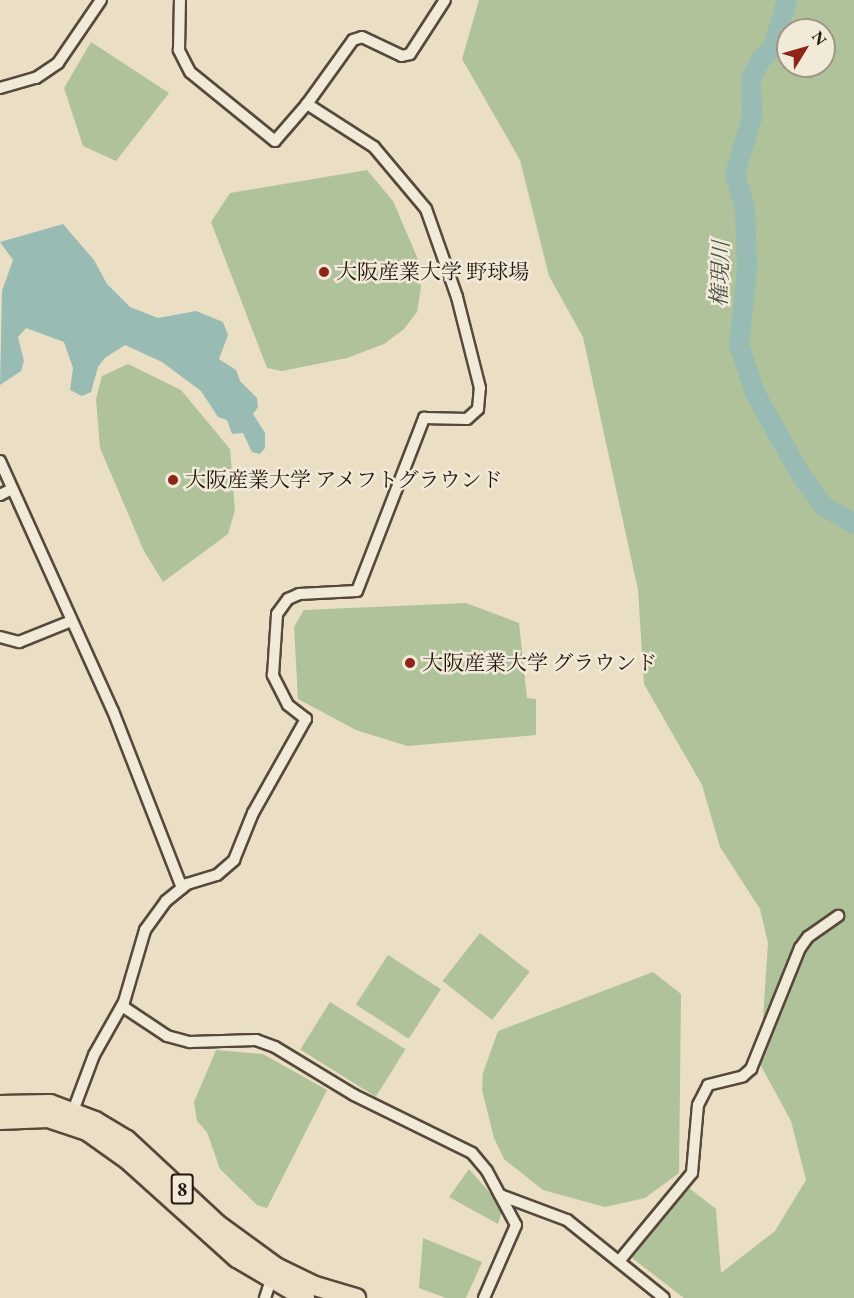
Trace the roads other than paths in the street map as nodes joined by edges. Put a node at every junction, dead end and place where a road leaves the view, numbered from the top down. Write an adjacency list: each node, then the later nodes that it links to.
1 (101, 0): 4 (street)
2 (180, 0): 5 (street)
3 (445, 0): 5 (street)
4 (0, 88)
5 (307, 104): 11 (street)
6 (0, 461): 7 (street)
7 (12, 489): 8 (street); 9 (street)
8 (0, 495)
9 (71, 621): 10 (street); 11 (street)
10 (0, 637)
11 (182, 888): 13 (street)
12 (838, 916): 18 (street)
13 (122, 1006): 15 (street); 17 (street)
14 (0, 1105): 15 (main road, 8)
15 (73, 1112): 22 (main road, 8)
16 (0, 1120): 19 (main road, 8)
17 (500, 1195): 18 (street); 23 (street)
18 (620, 1260): 24 (street)
19 (271, 1280): 20 (street); 21 (main road, 8)
20 (265, 1298)
21 (305, 1298)
22 (356, 1298)
23 (484, 1298)
24 (664, 1298)

